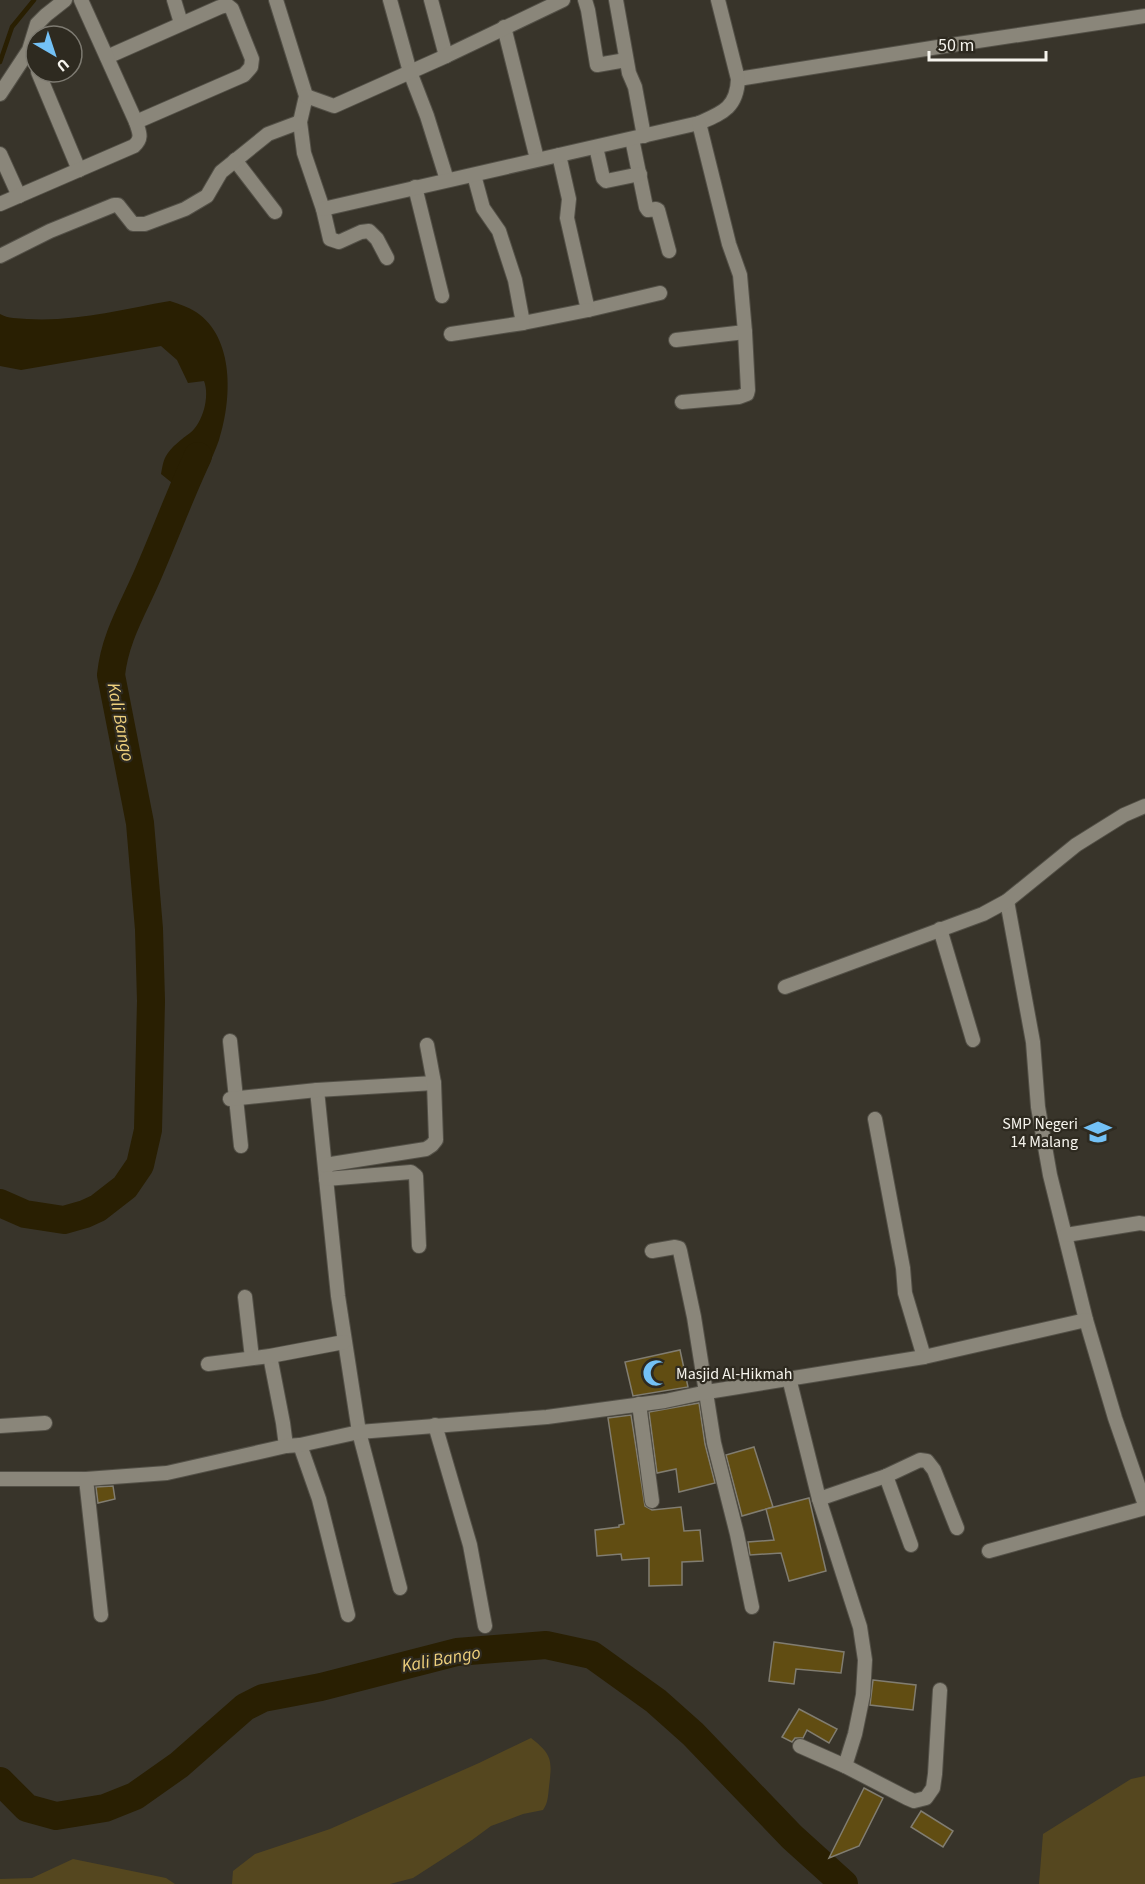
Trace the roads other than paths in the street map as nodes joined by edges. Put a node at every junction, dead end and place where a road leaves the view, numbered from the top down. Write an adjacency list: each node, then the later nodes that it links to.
1 (65, 0): 13 (street)
2 (81, 0): 16 (street)
3 (174, 0): 12 (street)
4 (276, 0): 23 (street)
5 (390, 0): 19 (street)
6 (431, 0): 15 (street)
7 (563, 0): 14 (street)
8 (585, 0): 18 (street)
9 (616, 0): 18 (street)
10 (718, 0): 20 (street)
11 (1145, 16): 20 (street)
12 (181, 23): 16 (street); 24 (street)
13 (37, 24)
14 (504, 27): 15 (street); 31 (street)
15 (446, 56): 19 (street)
16 (107, 57): 24 (street)
17 (24, 58): 22 (street)
18 (626, 60): 27 (street)
19 (410, 72): 23 (street); 36 (street)
20 (738, 79): 26 (street)
21 (43, 84): 33 (street)
22 (0, 94)
23 (306, 96): 25 (street)
24 (136, 122): 33 (street)
25 (300, 122): 32 (street); 40 (street)
26 (699, 123): 27 (street); 49 (street)
27 (638, 137): 28 (street); 34 (street)
28 (596, 147): 30 (street); 34 (street)
29 (0, 154): 38 (street)
30 (559, 155): 31 (street); 47 (street)
31 (537, 159): 35 (street)
32 (235, 160): 41 (street); 43 (street)
33 (79, 171): 38 (street)
34 (640, 174): 42 (street)
35 (474, 175): 36 (street); 48 (street)
36 (447, 180): 37 (street)
37 (416, 187): 40 (street); 46 (street)
38 (19, 196): 39 (street)
39 (0, 204)
40 (323, 208): 44 (street)
41 (275, 212)
42 (669, 251)
43 (0, 256)
44 (387, 258)
45 (660, 293): 47 (street)
46 (442, 296)
47 (588, 310): 48 (street)
48 (523, 323): 50 (street)
49 (745, 332): 51 (street); 52 (street)
50 (451, 334)
51 (676, 340)
52 (682, 402)
53 (1145, 806): 54 (street)
54 (1007, 901): 55 (street); 68 (street)
55 (940, 929): 56 (street); 57 (street)
56 (785, 987)
57 (973, 1040)
58 (230, 1041): 62 (street)
59 (427, 1045): 60 (street)
60 (434, 1083): 61 (street); 65 (street)
61 (317, 1090): 62 (street); 65 (street)
62 (233, 1099): 64 (street)
63 (875, 1119): 75 (street)
64 (241, 1146)
65 (325, 1165): 66 (street)
66 (326, 1179): 69 (street); 73 (street)
67 (1145, 1224): 68 (street)
68 (1066, 1235): 72 (street)
69 (419, 1246)
70 (652, 1251): 79 (street)
71 (245, 1297): 76 (street)
72 (1086, 1320): 75 (street); 91 (street)
73 (344, 1342): 74 (street); 84 (street)
74 (270, 1356): 76 (street); 85 (street)
75 (924, 1357): 78 (street)
76 (252, 1358): 77 (street)
77 (208, 1364)
78 (789, 1378): 79 (street); 89 (street)
79 (707, 1392): 80 (street); 96 (street)
80 (639, 1404): 82 (street); 90 (street)
81 (45, 1423): 83 (street)
82 (435, 1425): 84 (street); 99 (street)
83 (0, 1426)
84 (359, 1432): 85 (street); 95 (street)
85 (293, 1445): 88 (street); 98 (street)
86 (886, 1476): 89 (street); 92 (street); 93 (street)
87 (0, 1479): 88 (street)
88 (86, 1479): 97 (street)
89 (819, 1499): 102 (street)
90 (652, 1501)
91 (1145, 1506): 94 (street)
92 (957, 1528)
93 (911, 1545)
94 (989, 1551)
95 (400, 1588)
96 (752, 1607)
97 (101, 1615)
98 (348, 1615)
99 (484, 1626)
100 (940, 1690): 102 (street)
101 (800, 1746): 102 (street)
102 (845, 1766)

